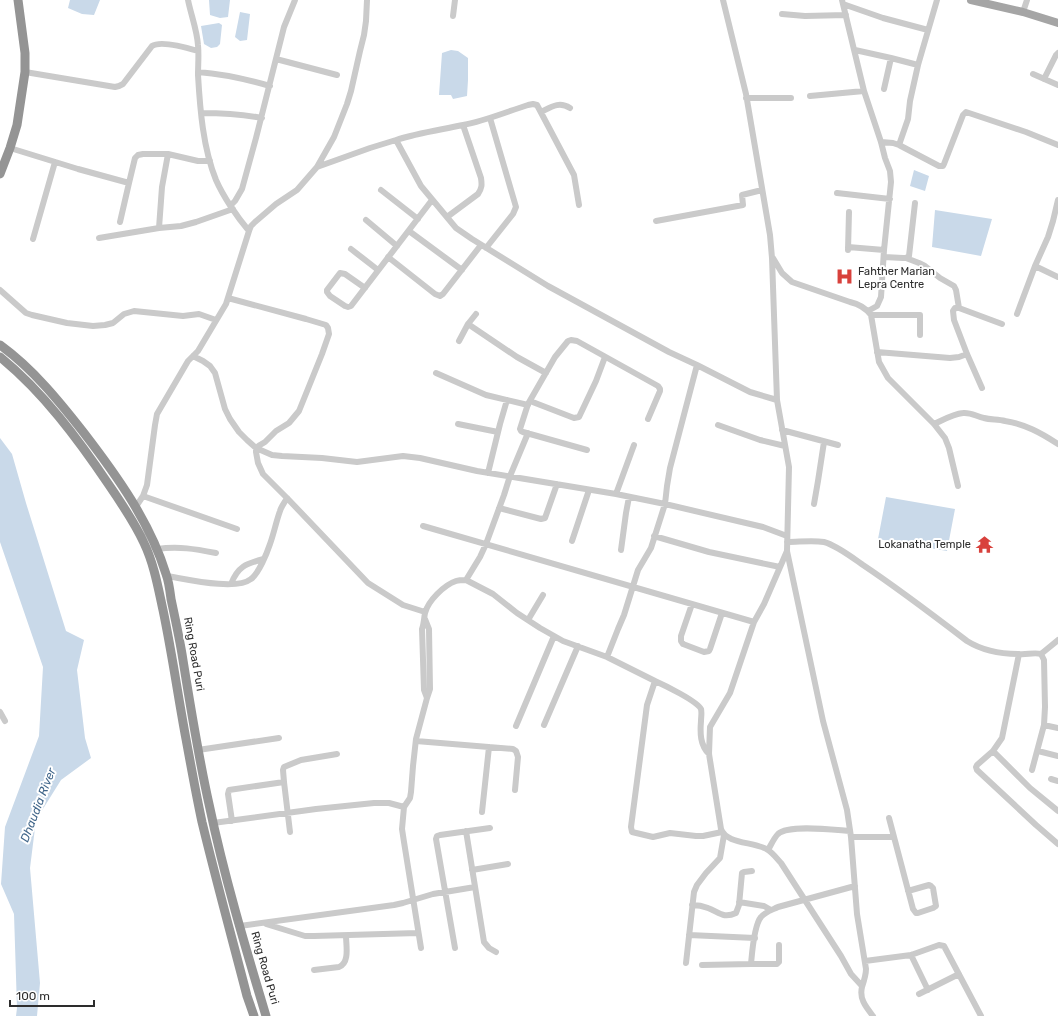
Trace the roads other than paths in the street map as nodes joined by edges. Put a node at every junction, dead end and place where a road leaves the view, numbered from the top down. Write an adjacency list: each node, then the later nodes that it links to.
1 (18, 0): 23 (highway)
2 (188, 0): 18 (street)
3 (295, 0): 21 (street)
4 (367, 0): 49 (street)
5 (455, 0): 14 (street)
6 (723, 0): 33 (street)
7 (937, 0): 16 (street)
8 (971, 0): 11 (main road)
9 (1027, 0): 11 (street)
10 (842, 2): 13 (street); 16 (street)
11 (1023, 12): 15 (main road)
12 (782, 14): 13 (street)
13 (846, 15): 17 (street)
14 (453, 16)
15 (1058, 21)
16 (928, 30): 22 (street)
17 (854, 50): 20 (street); 31 (street)
18 (198, 51): 23 (street); 24 (street)
19 (1058, 53): 27 (street)
20 (891, 58): 22 (street); 30 (street)
21 (276, 59): 26 (street); 29 (street)
22 (918, 65): 44 (street)
23 (25, 72): 45 (highway)
24 (198, 72): 29 (street); 37 (street)
25 (1033, 74): 27 (street)
26 (337, 76)
27 (1044, 79): 28 (street)
28 (1058, 85)
29 (270, 86): 38 (street)
30 (884, 89)
31 (864, 91): 32 (street); 42 (street)
32 (810, 96)
33 (746, 98): 34 (street); 53 (street)
34 (791, 98)
35 (570, 108): 36 (street)
36 (541, 112): 39 (street); 59 (street)
37 (201, 113): 38 (street); 47 (street)
38 (262, 118): 60 (street)
39 (490, 118): 40 (street); 74 (street)
40 (463, 125): 41 (street); 62 (street)
41 (396, 140): 49 (street); 56 (street)
42 (881, 142): 44 (street); 55 (street)
43 (1058, 144): 44 (street)
44 (899, 145)
45 (10, 148): 48 (street); 50 (highway)
46 (168, 154): 47 (street); 51 (street); 68 (street)
47 (210, 161): 60 (street)
48 (56, 162): 51 (street); 72 (street)
49 (317, 167): 69 (street)
50 (0, 174)
51 (128, 183): 66 (street)
52 (381, 190): 63 (street)
53 (762, 190): 65 (street); 79 (street)
54 (837, 194): 55 (street)
55 (890, 199): 76 (street)
56 (432, 200): 62 (street); 63 (street)
57 (1058, 200): 67 (street)
58 (915, 203): 80 (street)
59 (579, 205)
60 (232, 207): 68 (street); 69 (street)
61 (849, 212): 76 (street)
62 (447, 217): 74 (street)
63 (418, 219): 70 (street)
64 (366, 220): 73 (street)
65 (656, 221)
66 (120, 222)
67 (1056, 222): 81 (street)
68 (159, 228): 71 (street)
69 (249, 231): 87 (street)
70 (409, 231): 73 (street); 83 (street)
71 (99, 238)
72 (33, 239)
73 (397, 246): 77 (street)
74 (484, 246): 83 (street); 103 (street)
75 (351, 249): 82 (street)
76 (884, 250): 78 (street)
77 (388, 257): 82 (street); 83 (street)
78 (884, 257): 80 (street); 89 (street)
79 (772, 258): 89 (street); 108 (street)
80 (906, 258): 88 (street)
81 (1035, 266): 84 (street); 91 (street)
82 (378, 270): 85 (street)
83 (462, 270)
84 (1058, 277)
85 (365, 288): 85 (street)
86 (0, 290): 92 (street)
87 (228, 298): 92 (street); 122 (street)
88 (959, 308): 94 (street); 99 (street)
89 (869, 313): 95 (street); 98 (street)
90 (476, 314): 93 (street)
91 (1017, 314)
92 (216, 320): 100 (street)
93 (468, 324): 96 (street); 105 (street)
94 (1002, 324)
95 (920, 335)
96 (459, 341)
97 (0, 345): 135 (highway, Ring Road Puri)
98 (877, 352): 99 (street); 112 (street)
99 (967, 354): 106 (street)
100 (194, 356): 122 (street); 130 (street)
101 (605, 356): 105 (street); 109 (street); 110 (street)
102 (0, 357): 233 (highway, Ring Road Puri)
103 (697, 365): 108 (street); 133 (street)
104 (436, 373): 107 (street)
105 (546, 373): 109 (street)
106 (982, 388)
107 (507, 400): 109 (street); 115 (street)
108 (777, 400): 114 (street)
109 (529, 403): 116 (street)
110 (648, 419)
111 (458, 424): 115 (street)
112 (934, 424): 118 (street); 127 (street)
113 (718, 425): 121 (street)
114 (782, 430): 117 (street); 121 (street)
115 (498, 432): 124 (street)
116 (528, 433): 123 (street); 125 (street)
117 (824, 442): 119 (street); 134 (street)
118 (1058, 444)
119 (838, 445)
120 (634, 446): 129 (street)
121 (785, 446): 140 (street)
122 (256, 448): 124 (street); 132 (street)
123 (587, 450)
124 (488, 473): 125 (street)
125 (510, 476): 126 (street); 136 (street)
126 (557, 484): 128 (street); 136 (street)
127 (958, 486)
128 (589, 490): 129 (street); 141 (street)
129 (616, 494): 131 (street)
130 (143, 496): 135 (street); 138 (street)
131 (629, 497): 133 (street); 144 (street)
132 (287, 498): 147 (street); 155 (street)
133 (665, 504): 139 (street); 140 (street)
134 (814, 504)
135 (135, 508): 143 (highway, Ring Road Puri)
136 (499, 508): 142 (street)
137 (423, 526): 142 (street)
138 (237, 529)
139 (654, 536): 148 (street); 152 (street)
140 (787, 539): 145 (street); 162 (street)
141 (572, 541)
142 (486, 544): 150 (street); 152 (street)
143 (157, 549): 146 (street); 149 (highway, Ring Road Puri)
144 (621, 550)
145 (787, 551): 148 (street); 197 (street)
146 (216, 553)
147 (263, 559): 151 (street); 151 (street)
148 (780, 567): 158 (street)
149 (167, 576): 151 (street); 175 (highway, Ring Road Puri)
150 (466, 580): 155 (street); 157 (street)
151 (231, 584)
152 (633, 588): 154 (street); 164 (street)
153 (543, 595): 157 (street)
154 (692, 604): 156 (street); 156 (street)
155 (425, 612): 173 (street)
156 (722, 613): 158 (street)
157 (528, 620): 159 (street)
158 (754, 622): 179 (street)
159 (554, 636): 161 (street); 170 (street)
160 (1058, 640): 163 (street)
161 (578, 646): 164 (street); 168 (street)
162 (1019, 654): 163 (street); 176 (street)
163 (1041, 654): 169 (street)
164 (607, 657): 165 (street)
165 (655, 681): 179 (street); 196 (street)
166 (0, 712): 167 (street)
167 (5, 721)
168 (544, 724)
169 (1044, 725): 171 (street); 177 (street)
170 (516, 726)
171 (1058, 728)
172 (279, 738): 175 (street)
173 (416, 741): 174 (street); 186 (street)
174 (489, 747): 185 (street); 188 (street)
175 (198, 750): 192 (highway, Ring Road Puri)
176 (993, 751): 187 (street); 199 (street)
177 (1038, 751): 180 (street); 181 (street)
178 (337, 754): 184 (street)
179 (709, 754): 196 (street)
180 (1058, 756)
181 (1032, 770)
182 (1051, 779): 183 (street)
183 (1058, 781)
184 (284, 782): 189 (street); 191 (street)
185 (515, 790)
186 (404, 807): 189 (street); 208 (street)
187 (1058, 811)
188 (482, 812)
189 (287, 813): 191 (street); 194 (street)
190 (889, 818): 198 (street)
191 (232, 821): 192 (street)
192 (213, 823): 214 (highway, Ring Road Puri)
193 (490, 828): 195 (street)
194 (290, 832)
195 (466, 832): 202 (street); 207 (street)
196 (723, 834): 200 (street); 211 (street)
197 (851, 834): 198 (street); 200 (street); 204 (street)
198 (894, 837): 206 (street)
199 (1058, 844)
200 (768, 850): 209 (street)
201 (508, 864): 202 (street)
202 (472, 870): 205 (street)
203 (752, 871): 210 (street)
204 (855, 886): 209 (street); 224 (street)
205 (475, 887): 207 (street); 222 (street)
206 (908, 891): 206 (street)
207 (445, 892): 208 (street); 221 (street)
208 (413, 900): 213 (street); 215 (street)
209 (804, 900): 212 (street); 230 (street)
210 (740, 902): 211 (street); 212 (street)
211 (692, 904): 216 (street)
212 (771, 910): 218 (street)
213 (263, 923): 214 (street); 217 (street)
214 (240, 926): 234 (highway, Ring Road Puri)
215 (418, 933): 217 (street); 220 (street)
216 (689, 935): 218 (street); 225 (street)
217 (346, 936): 228 (street)
218 (755, 938): 226 (street)
219 (779, 945): 226 (street)
220 (421, 948)
221 (455, 948)
222 (496, 952)
223 (911, 955): 224 (street); 229 (street); 231 (street)
224 (864, 961): 230 (street)
225 (686, 962)
226 (751, 964): 227 (street)
227 (702, 965)
228 (314, 970)
229 (959, 974): 231 (street); 236 (street)
230 (862, 986): 235 (street)
231 (928, 990): 232 (street)
232 (919, 994)
233 (254, 1016)
234 (266, 1016)
235 (873, 1016)
236 (981, 1016)

